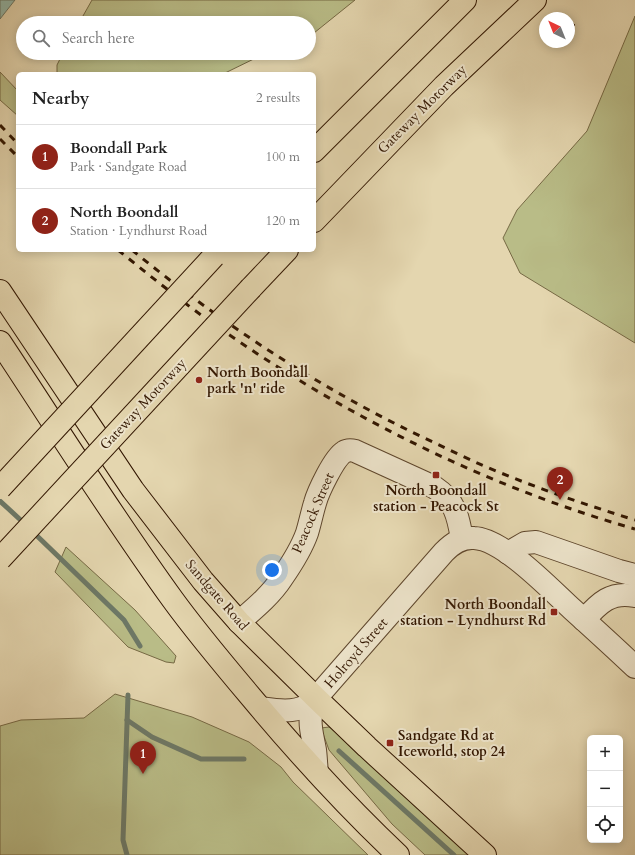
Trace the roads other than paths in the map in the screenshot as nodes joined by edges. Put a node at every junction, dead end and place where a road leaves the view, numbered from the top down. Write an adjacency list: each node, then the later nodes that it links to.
1 (465, 0): 3 (highway)
2 (535, 0): 4 (highway, Gateway Motorway)
3 (316, 149)
4 (316, 219)
5 (285, 252): 12 (highway, Gateway Motorway, bridge)
6 (217, 253): 9 (highway, bridge)
7 (0, 291): 16 (highway, Sandgate Road)
8 (0, 342): 19 (highway)
9 (0, 488)
10 (462, 539): 11 (street); 16 (street, Peacock Street); 18 (street, Holroyd Street)
11 (508, 553): 13 (street); 15 (street)
12 (0, 559)
13 (635, 575)
14 (635, 596): 15 (street)
15 (584, 620): 17 (street)
16 (239, 622): 18 (highway, Sandgate Road)
17 (635, 667)
18 (316, 698): 19 (street); 20 (street); 22 (highway, Sandgate Road)
19 (261, 708): 20 (highway)
20 (317, 772): 21 (highway)
21 (398, 855)
22 (485, 855)

